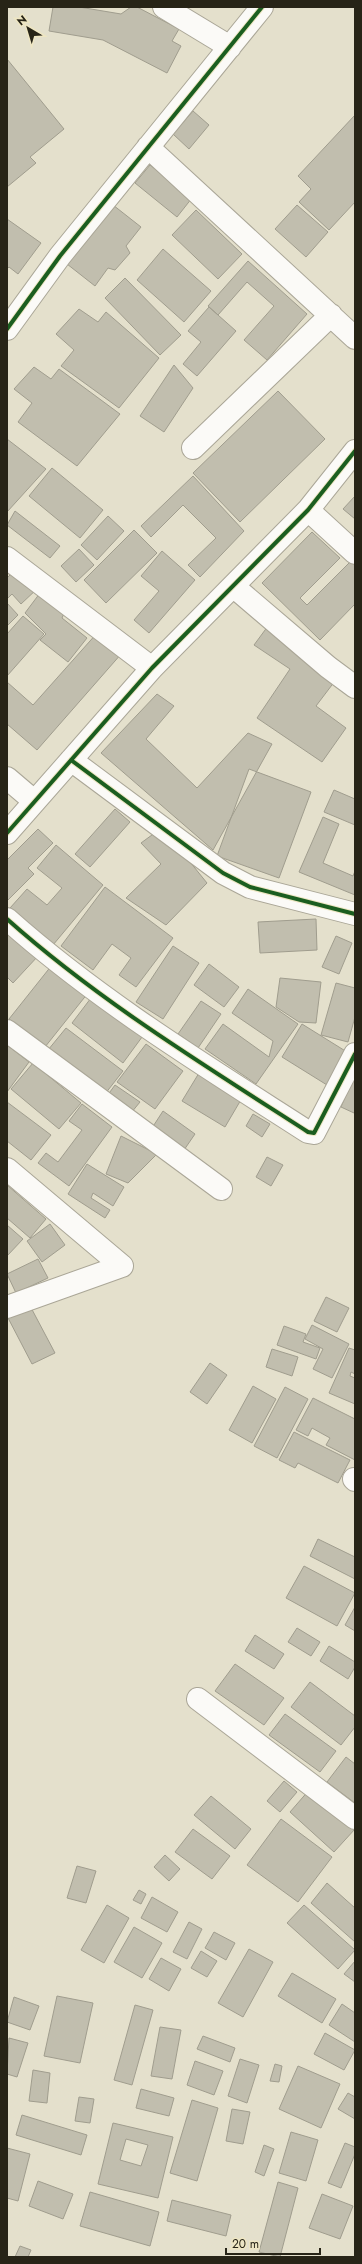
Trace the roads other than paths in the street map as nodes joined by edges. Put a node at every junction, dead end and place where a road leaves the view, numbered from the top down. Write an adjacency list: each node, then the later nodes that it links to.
1 (164, 7): 3 (street)
2 (262, 7): 3 (street)
3 (230, 47): 4 (street)
4 (148, 147): 5 (street); 6 (street)
5 (330, 315): 7 (street); 8 (street)
6 (7, 329)
7 (355, 338)
8 (193, 448)
9 (355, 451): 10 (street)
10 (308, 510): 11 (street); 13 (street)
11 (355, 554)
12 (7, 558): 14 (street)
13 (233, 586): 14 (street); 15 (street)
14 (152, 668): 16 (street)
15 (355, 687)
16 (71, 760): 18 (street); 20 (street)
17 (7, 778): 18 (street)
18 (34, 801): 19 (street)
19 (7, 833)
20 (355, 914)
21 (7, 919): 23 (street)
22 (7, 1031): 25 (street)
23 (355, 1054)
24 (7, 1169): 26 (street)
25 (221, 1189)
26 (7, 1307)
27 (198, 1699): 28 (street)
28 (355, 1818)

